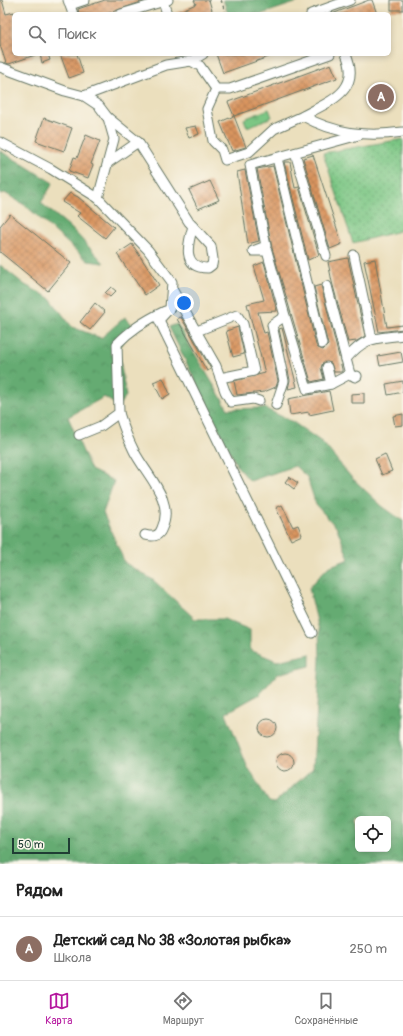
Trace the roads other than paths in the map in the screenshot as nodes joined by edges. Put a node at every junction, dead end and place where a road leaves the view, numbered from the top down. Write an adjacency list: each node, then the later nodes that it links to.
1 (85, 0): 4 (street)
2 (350, 0): 7 (street)
3 (166, 1): 5 (street); 6 (street)
4 (70, 6)
5 (128, 12)
6 (167, 12)
7 (317, 12)
8 (200, 56): 12 (street)
9 (324, 56): 14 (street)
10 (347, 56): 17 (street)
11 (179, 58): 12 (street); 15 (street)
12 (191, 61): 14 (street)
13 (0, 67): 15 (street)
14 (216, 89): 17 (street)
15 (84, 96): 16 (street)
16 (106, 116): 21 (street); 24 (street)
17 (303, 116): 19 (street)
18 (403, 132): 19 (street)
19 (358, 135): 22 (street)
20 (0, 142): 25 (street)
21 (138, 142): 24 (street); 26 (street)
22 (295, 153): 23 (street); 28 (street)
23 (276, 158): 32 (street); 36 (street)
24 (109, 162): 25 (street)
25 (98, 198): 30 (street)
26 (193, 226)
27 (354, 254): 35 (street)
28 (326, 256)
29 (327, 286): 37 (street)
30 (172, 290): 31 (street); 33 (street)
31 (170, 308): 43 (street); 46 (street)
32 (284, 316): 40 (street); 42 (street)
33 (197, 331): 39 (street); 39 (street)
34 (403, 335): 35 (street)
35 (372, 339): 37 (street)
36 (322, 344)
37 (346, 359): 40 (street)
38 (327, 367): 40 (street)
39 (220, 378): 41 (street)
40 (331, 384)
41 (259, 402)
42 (276, 405)
43 (119, 414): 44 (street); 45 (street)
44 (79, 435)
45 (145, 535)
46 (312, 633)

